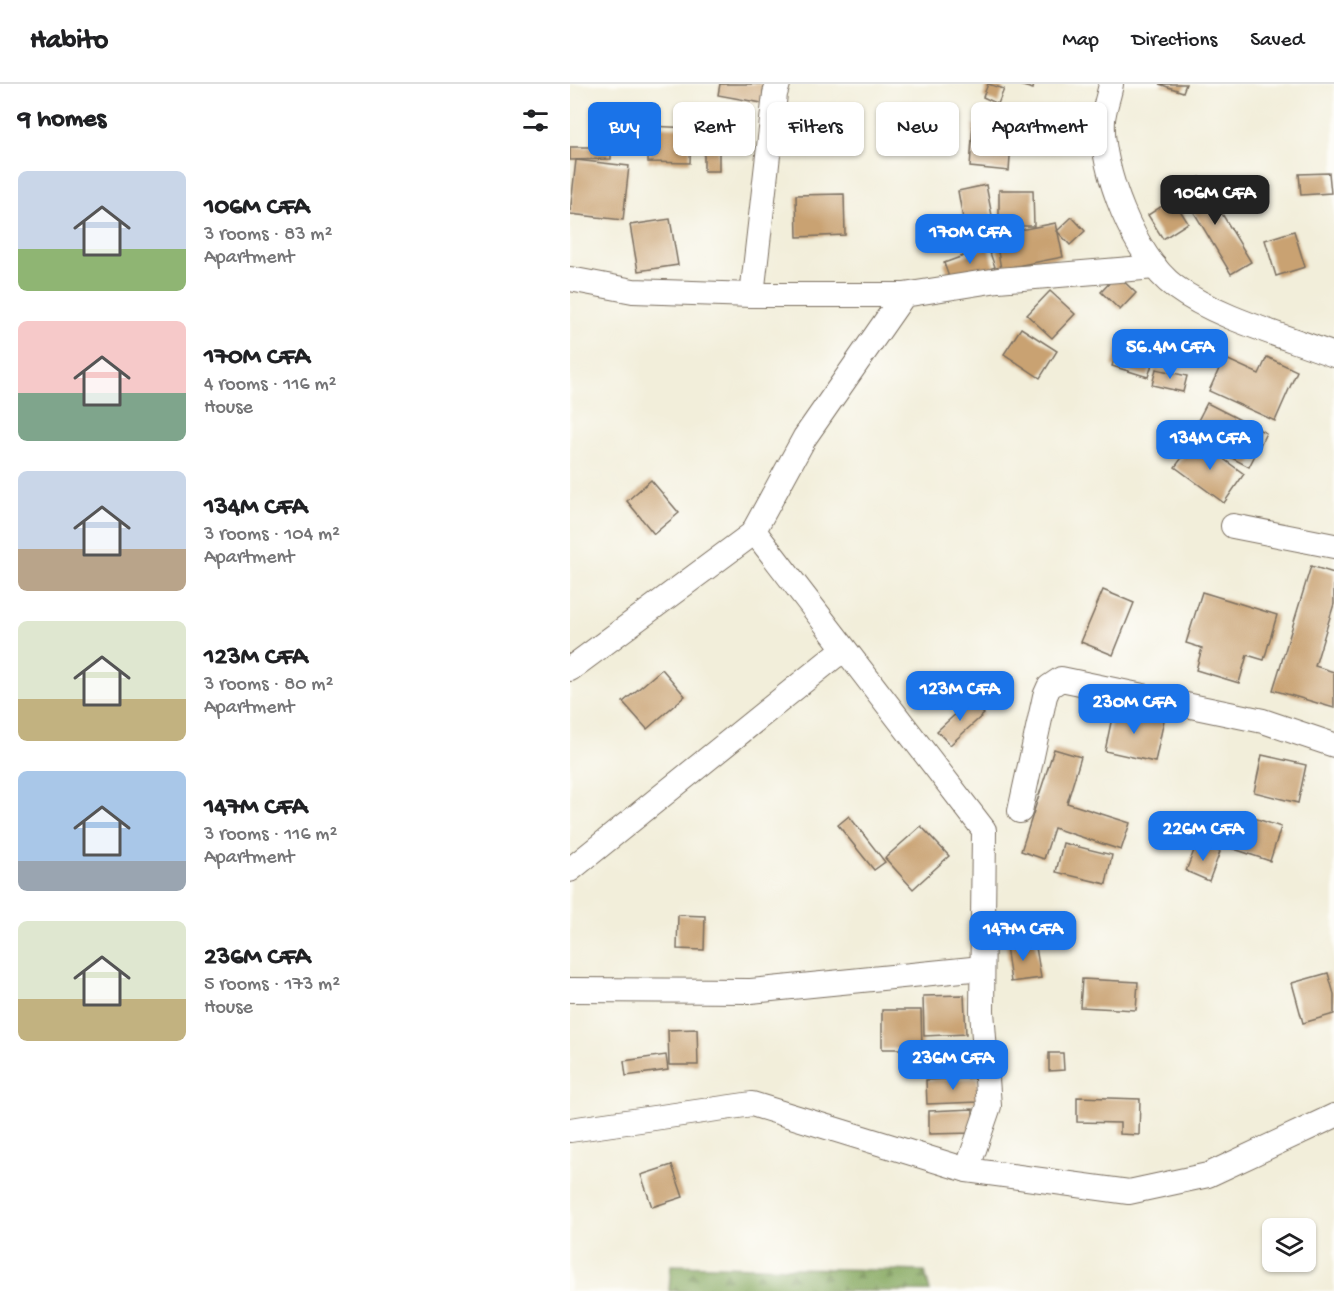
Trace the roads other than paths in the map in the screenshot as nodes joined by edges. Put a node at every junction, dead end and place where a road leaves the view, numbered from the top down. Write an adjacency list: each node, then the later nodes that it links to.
1 (778, 84): 5 (street)
2 (1111, 84): 3 (street)
3 (1155, 267): 6 (street); 7 (street)
4 (570, 279): 5 (street)
5 (752, 295): 6 (street)
6 (904, 295): 9 (street)
7 (1334, 355)
8 (1233, 526): 10 (street)
9 (754, 531): 11 (street); 12 (street)
10 (1334, 546)
11 (846, 652): 15 (street); 16 (street)
12 (570, 669)
13 (1334, 745): 14 (street)
14 (1020, 811)
15 (570, 870)
16 (982, 968): 17 (street); 20 (street)
17 (570, 990)
18 (1334, 1116): 20 (street)
19 (570, 1130): 20 (street)
20 (967, 1170)

